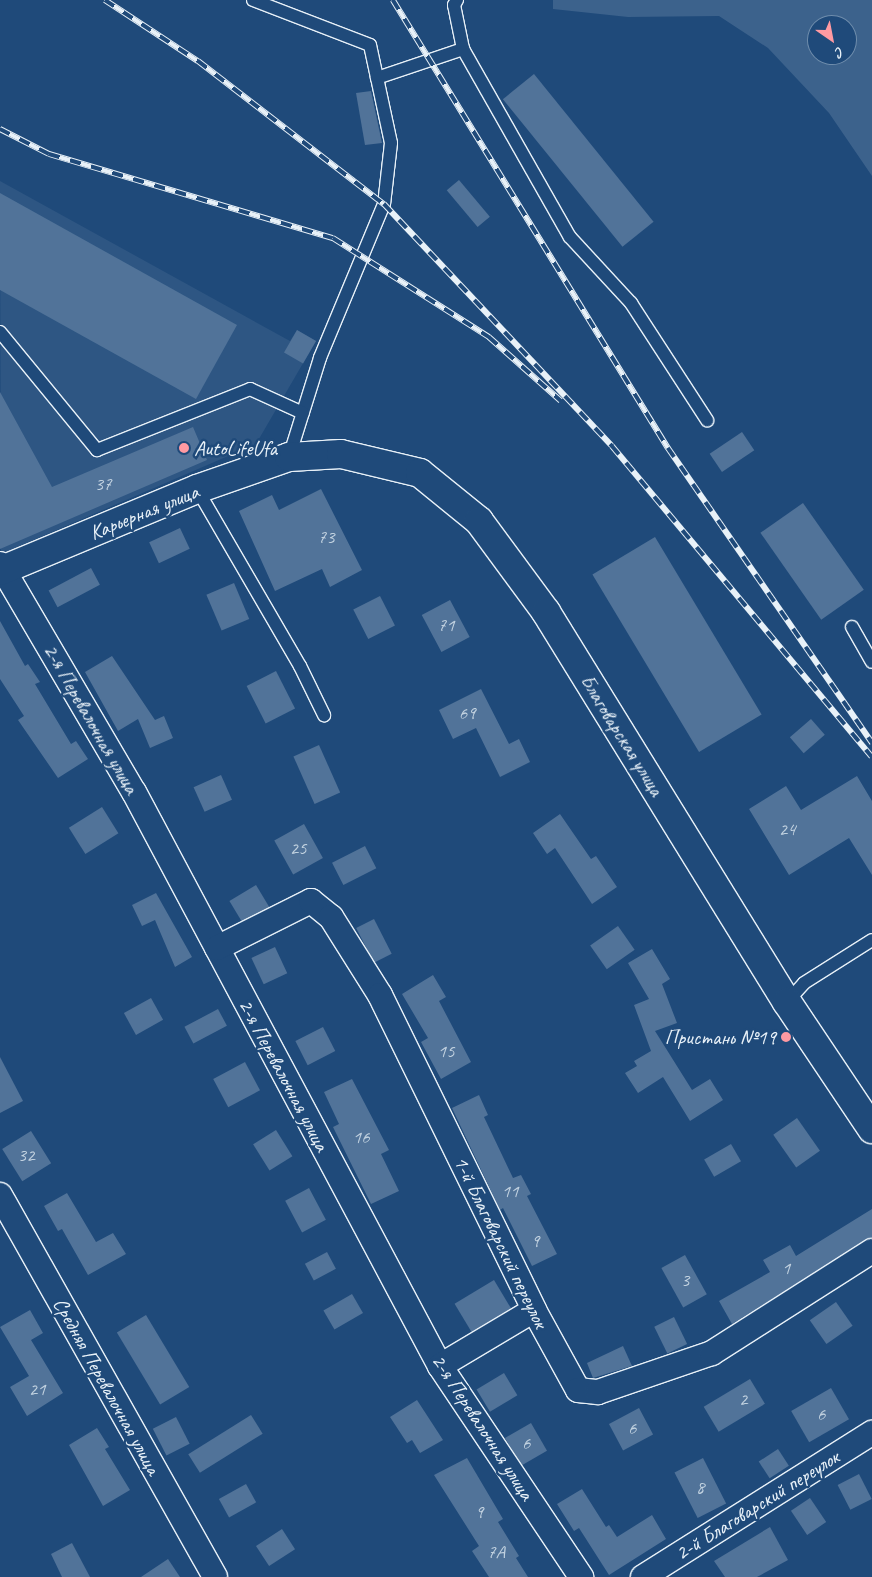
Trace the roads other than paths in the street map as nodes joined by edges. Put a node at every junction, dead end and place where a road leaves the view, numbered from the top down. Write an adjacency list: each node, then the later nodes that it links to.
1 (253, 0): 4 (lane)
2 (457, 0): 3 (lane)
3 (463, 49): 4 (lane); 7 (lane)
4 (377, 78): 6 (lane)
5 (0, 332): 6 (lane)
6 (303, 413): 8 (lane)
7 (707, 420)
8 (289, 457): 9 (street, Карьерная улица); 16 (street, Благоварская улица)
9 (198, 489): 10 (street, Карьерная улица); 13 (lane)
10 (1, 569): 15 (street, 2-я Перевалочная улица)
11 (852, 627): 12 (lane)
12 (872, 662)
13 (324, 714)
14 (872, 940): 16 (lane)
15 (217, 948): 20 (street, 1-й Благоварский переулок); 21 (street, 2-я Перевалочная улица)
16 (787, 1002): 17 (street, Благоварская улица)
17 (872, 1129)
18 (0, 1195): 23 (street, Средняя Перевалочная улица)
19 (872, 1251): 20 (street, 1-й Благоварский переулок)
20 (534, 1310): 21 (street)
21 (440, 1366): 24 (street, 2-я Перевалочная улица)
22 (872, 1433): 25 (street, 2-й Благоварский переулок)
23 (215, 1577)
24 (581, 1577)
25 (643, 1577)

